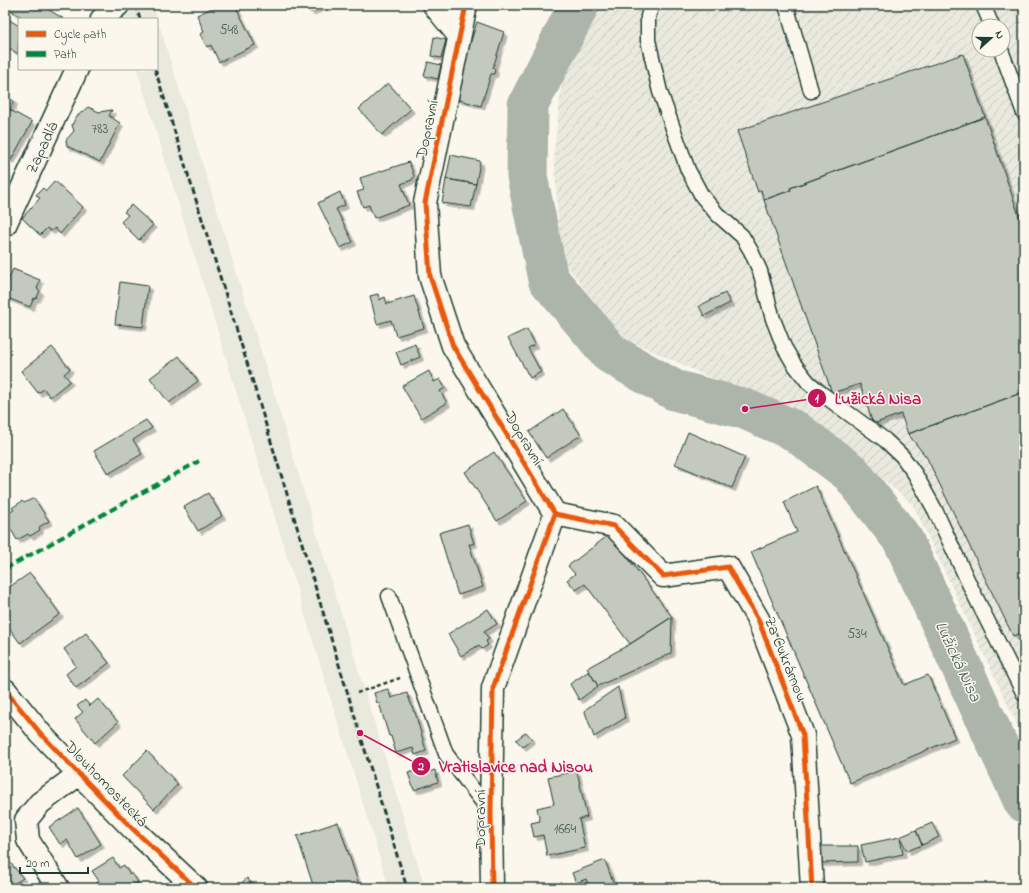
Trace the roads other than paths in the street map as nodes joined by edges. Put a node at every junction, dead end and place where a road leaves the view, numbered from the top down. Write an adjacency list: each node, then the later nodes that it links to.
1 (434, 5): 7 (street)
2 (466, 5): 7 (street, Dopravní)
3 (652, 5): 16 (lane)
4 (786, 5): 10 (lane)
5 (982, 5): 6 (lane)
6 (988, 18)
7 (459, 36): 13 (street, Dopravní)
8 (1004, 58): 11 (lane)
9 (77, 70): 12 (street, Zapadlá)
10 (811, 91)
11 (1024, 113)
12 (7, 213)
13 (556, 514): 18 (street, Dopravní); 22 (street, Za Cukrárnou)
14 (389, 596): 18 (lane)
15 (5, 690): 17 (street, Dlouhomostecká)
16 (1024, 694)
17 (79, 774): 19 (street); 20 (street, Dlouhomostecká)
18 (491, 813): 21 (street, Dopravní)
19 (58, 888)
20 (196, 888)
21 (492, 888)
22 (812, 888)

